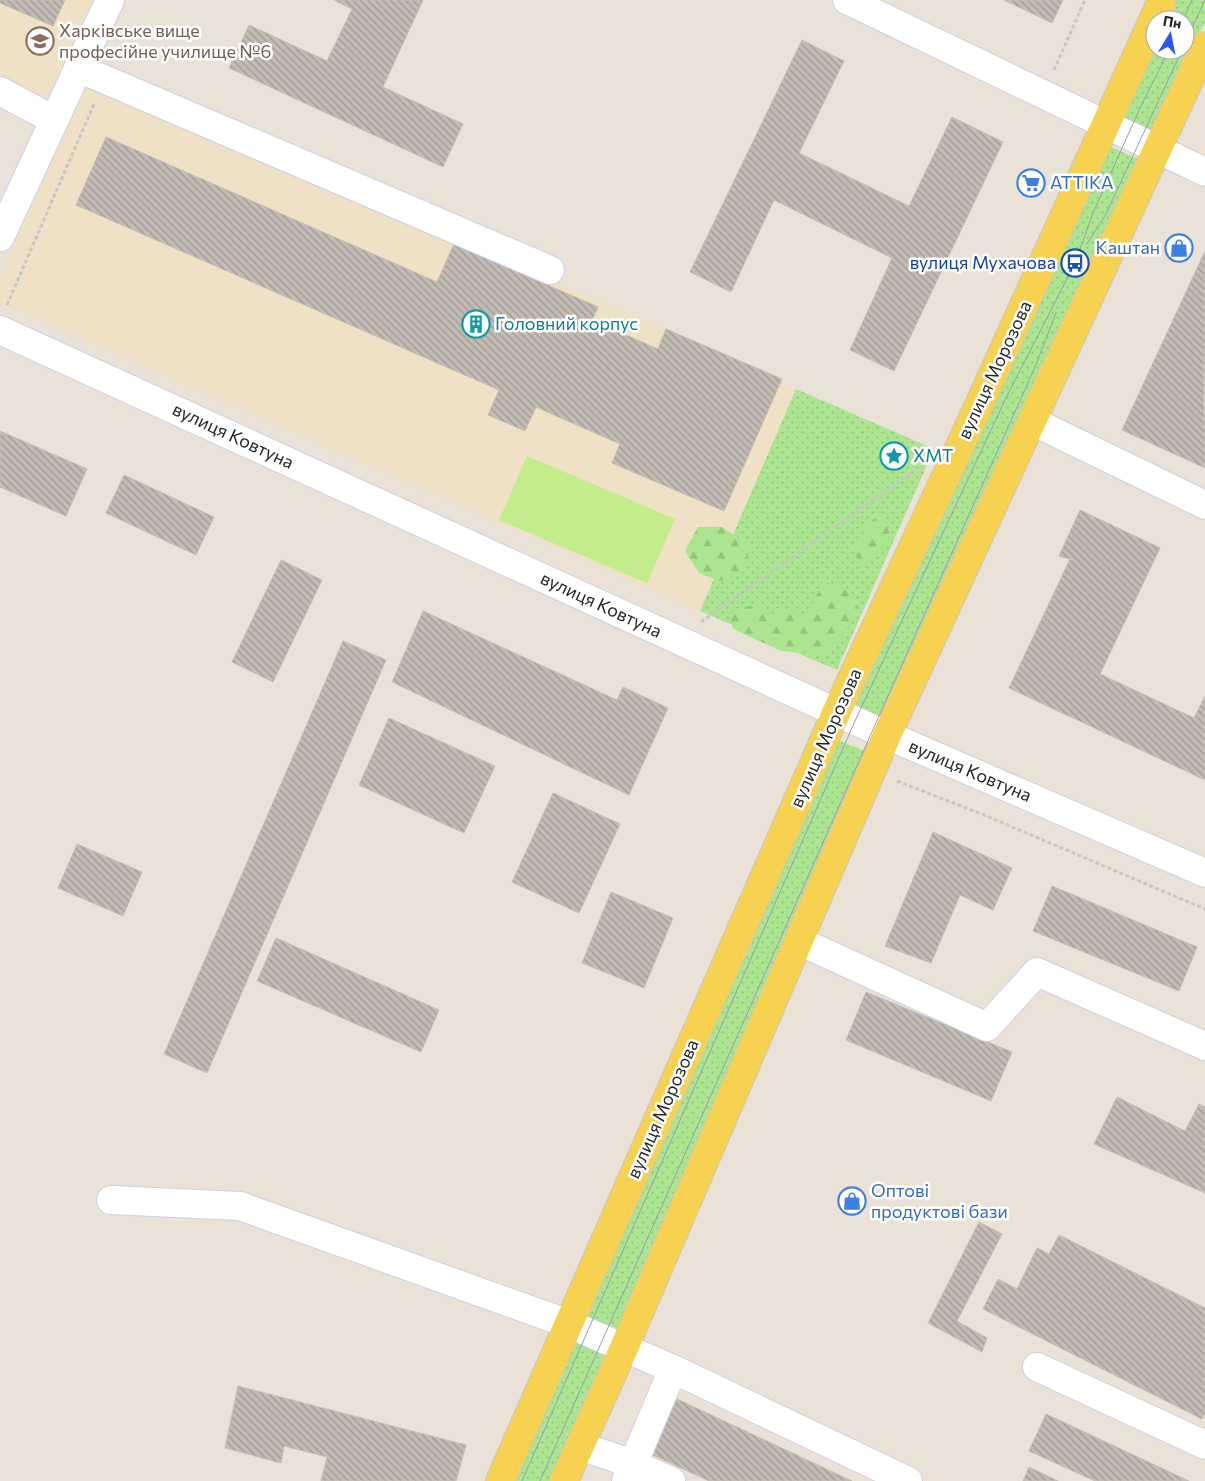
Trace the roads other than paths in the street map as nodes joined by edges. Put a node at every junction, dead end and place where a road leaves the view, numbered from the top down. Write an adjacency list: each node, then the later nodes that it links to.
1 (110, 0): 5 (street)
2 (847, 0): 8 (street)
3 (1162, 0): 8 (main road, вулиця Морозова)
4 (1205, 46): 9 (main road)
5 (78, 68): 7 (street); 12 (street)
6 (0, 91): 7 (street)
7 (54, 120): 11 (street)
8 (1107, 124): 9 (street); 16 (main road, вулиця Морозова)
9 (1157, 149): 10 (street); 14 (main road)
10 (1205, 172)
11 (0, 237)
12 (550, 270)
13 (2, 319): 16 (street, вулиця Ковтуна)
14 (1032, 421): 15 (street); 17 (main road)
15 (1205, 505)
16 (836, 712): 17 (street, вулиця Ковтуна); 22 (main road, вулиця Морозова)
17 (887, 735): 18 (street, вулиця Ковтуна); 19 (main road)
18 (1205, 873)
19 (799, 942): 20 (street); 23 (main road)
20 (1205, 1046)
21 (111, 1200): 22 (street)
22 (569, 1324): 23 (street); 29 (main road, вулиця Морозова)
23 (624, 1348): 25 (street); 27 (main road)
24 (1037, 1367): 26 (street)
25 (673, 1369): 28 (street); 32 (street)
26 (1205, 1445)
27 (580, 1446): 28 (street); 30 (main road)
28 (630, 1472): 31 (street)
29 (500, 1481)
30 (564, 1481)
31 (671, 1481)
32 (908, 1481)

